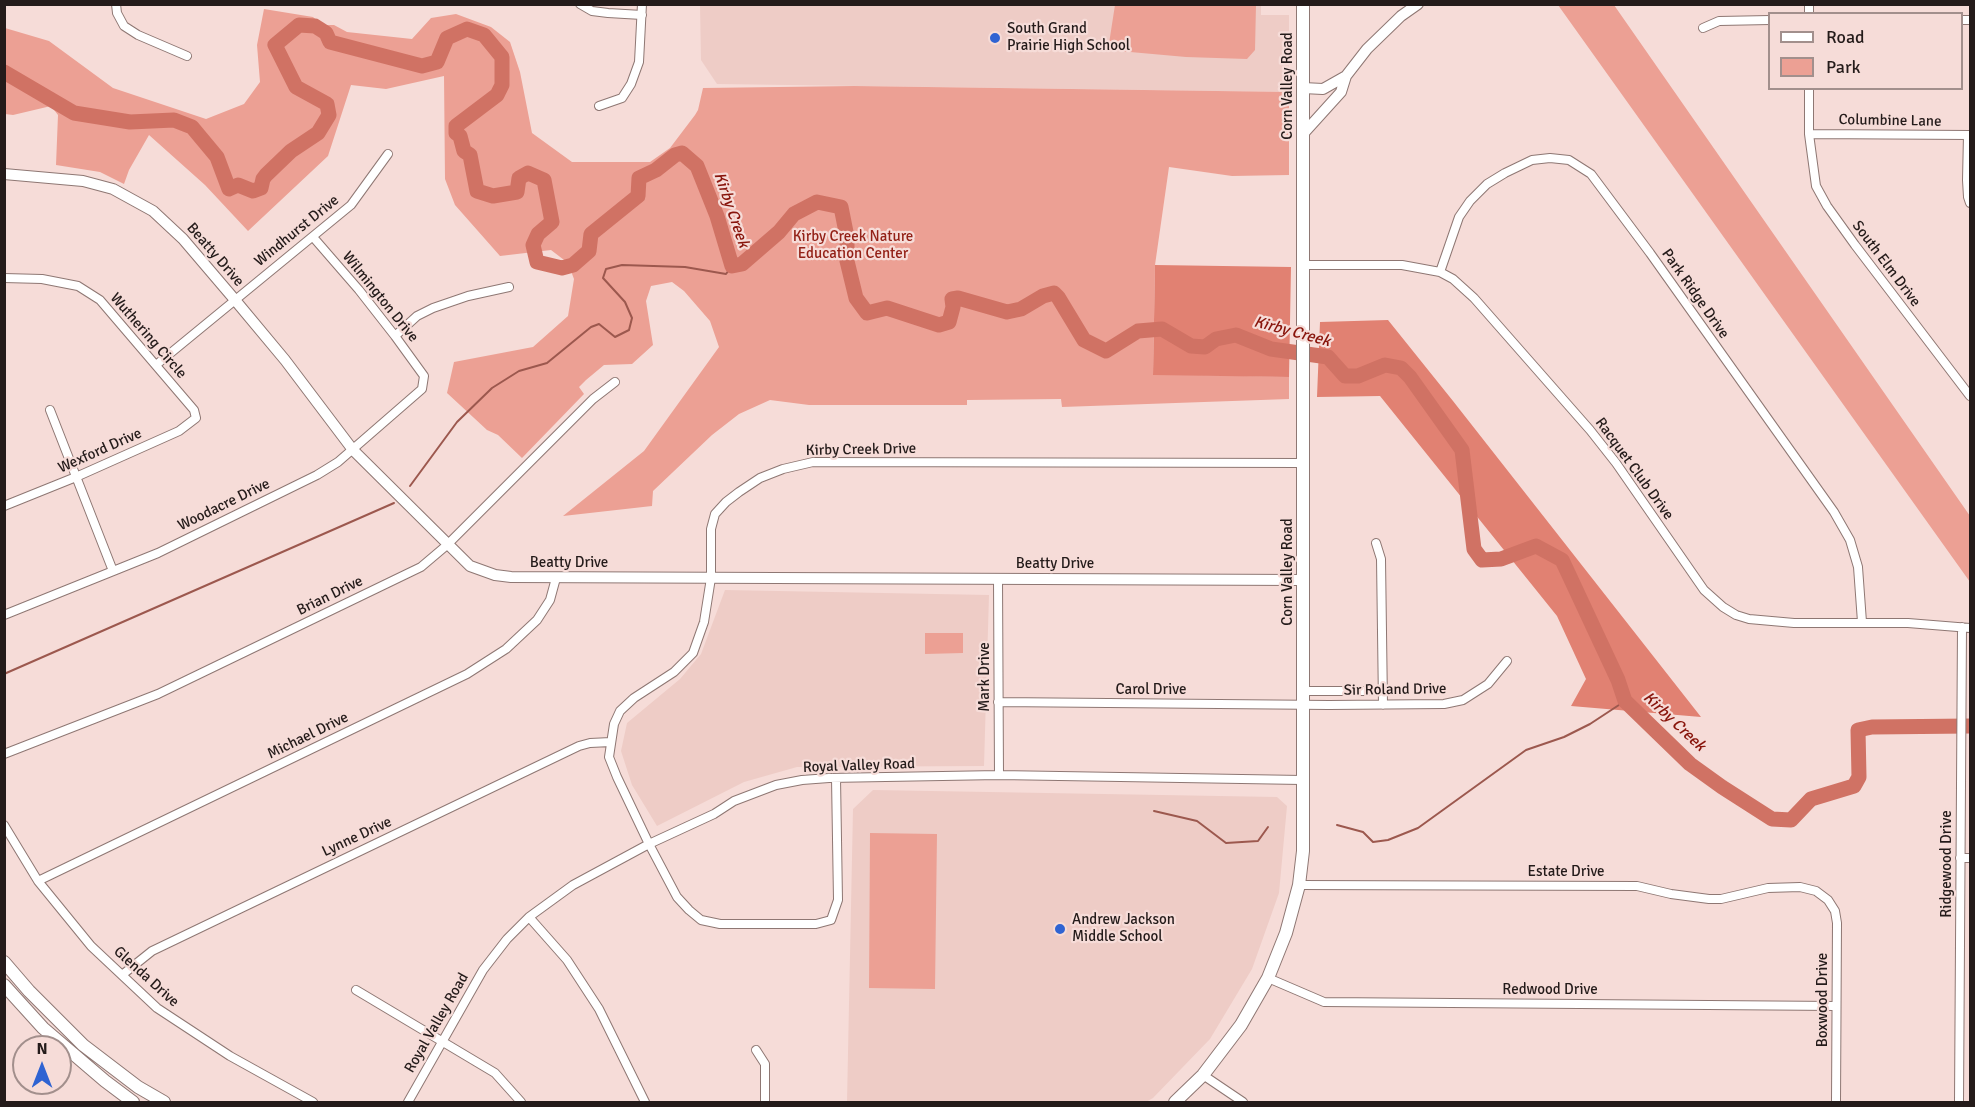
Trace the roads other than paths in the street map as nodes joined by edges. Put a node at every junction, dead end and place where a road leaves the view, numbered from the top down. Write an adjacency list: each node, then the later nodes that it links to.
1 (116, 4): 9 (street)
2 (580, 4): 6 (street)
3 (642, 4): 6 (street)
4 (1303, 4): 11 (main road, Corn Valley Road)
5 (1418, 4): 10 (street)
6 (642, 15): 13 (street)
7 (1768, 20): 8 (street)
8 (1703, 28)
9 (187, 56)
10 (1346, 76): 11 (street); 14 (street)
11 (1303, 88): 14 (main road, Corn Valley Road)
12 (1809, 90): 15 (street, South Elm Drive)
13 (599, 106)
14 (1303, 134): 21 (main road, Corn Valley Road)
15 (1809, 134): 16 (street, Columbine Lane); 30 (street, South Elm Drive)
16 (1969, 135): 19 (street)
17 (388, 154): 20 (street, Windhurst Drive)
18 (4, 174): 25 (street, Beatty Drive)
19 (1971, 203)
20 (313, 237): 25 (street, Windhurst Drive); 26 (street, Wilmington Drive)
21 (1303, 265): 22 (street, Racquet Club Drive); 34 (main road, Corn Valley Road)
22 (1440, 272): 45 (street, Racquet Club Drive); 45 (street, Park Ridge Drive)
23 (4, 279): 27 (street, Wuthering Circle)
24 (509, 287): 26 (street)
25 (235, 300): 27 (street, Windhurst Drive); 33 (street, Beatty Drive)
26 (395, 336): 28 (street, Wilmington Drive)
27 (156, 365): 32 (street, Wuthering Circle)
28 (424, 376): 33 (street, Woodacre Drive)
29 (615, 382): 38 (street, Brian Drive)
30 (1971, 396)
31 (50, 410): 35 (street)
32 (194, 410): 35 (street, Wexford Drive)
33 (353, 450): 38 (street, Beatty Drive); 39 (street, Woodacre Drive)
34 (1303, 463): 41 (street, Kirby Creek Drive); 43 (main road, Corn Valley Road)
35 (76, 477): 36 (street, Wexford Drive); 39 (street)
36 (4, 506)
37 (1376, 543): 49 (street)
38 (447, 545): 40 (street, Beatty Drive); 54 (street, Brian Drive)
39 (113, 571): 44 (street, Woodacre Drive)
40 (556, 578): 41 (street, Beatty Drive); 62 (street, Michael Drive)
41 (711, 578): 42 (street, Beatty Drive); 53 (street, Kirby Creek Drive)
42 (998, 579): 43 (street, Beatty Drive); 50 (street, Mark Drive)
43 (1303, 580): 48 (main road, Corn Valley Road)
44 (4, 615)
45 (1862, 622): 46 (street, Racquet Club Drive)
46 (1966, 628): 60 (street, Ridgewood Drive)
47 (1508, 661): 52 (street, Sir Roland Drive)
48 (1303, 691): 49 (street, Sir Roland Drive); 51 (main road, Corn Valley Road)
49 (1383, 691): 52 (street)
50 (998, 702): 51 (street, Carol Drive); 55 (street, Mark Drive)
51 (1303, 704): 52 (street, Sir Roland Drive); 57 (main road, Corn Valley Road)
52 (1383, 705)
53 (611, 742): 59 (street, Kirby Creek Drive); 67 (street, Lynne Drive)
54 (4, 754)
55 (999, 775): 56 (street, Royal Valley Road); 57 (street, Royal Valley Road)
56 (836, 778): 59 (street, Royal Valley Road); 59 (street, Kirby Creek Drive)
57 (1302, 780): 63 (main road, Corn Valley Road)
58 (4, 825): 62 (street, Glenda Drive)
59 (649, 844): 65 (street, Royal Valley Road)
60 (1960, 858): 61 (street); 87 (street, Ridgewood Drive)
61 (1971, 858)
62 (38, 881): 67 (street, Glenda Drive)
63 (1299, 885): 64 (street, Estate Drive); 68 (main road, Corn Valley Road)
64 (1828, 900): 71 (street, Boxwood Drive)
65 (529, 917): 72 (street, Royal Valley Road); 82 (street)
66 (4, 962): 73 (main road)
67 (122, 975): 79 (street, Glenda Drive)
68 (1268, 978): 71 (street, Redwood Drive); 76 (main road, Corn Valley Road)
69 (4, 985): 75 (main road)
70 (356, 990): 72 (street)
71 (1836, 1006): 86 (street, Boxwood Drive)
72 (443, 1041): 80 (street, Royal Valley Road); 81 (street)
73 (82, 1045): 75 (main road); 78 (main road)
74 (756, 1050): 83 (street)
75 (73, 1054): 77 (main road)
76 (1203, 1075): 84 (main road, Corn Valley Road); 85 (street)
77 (134, 1102)
78 (164, 1102)
79 (313, 1102)
80 (408, 1102)
81 (521, 1102)
82 (645, 1102)
83 (765, 1102)
84 (1175, 1102)
85 (1243, 1102)
86 (1836, 1102)
87 (1959, 1102)

